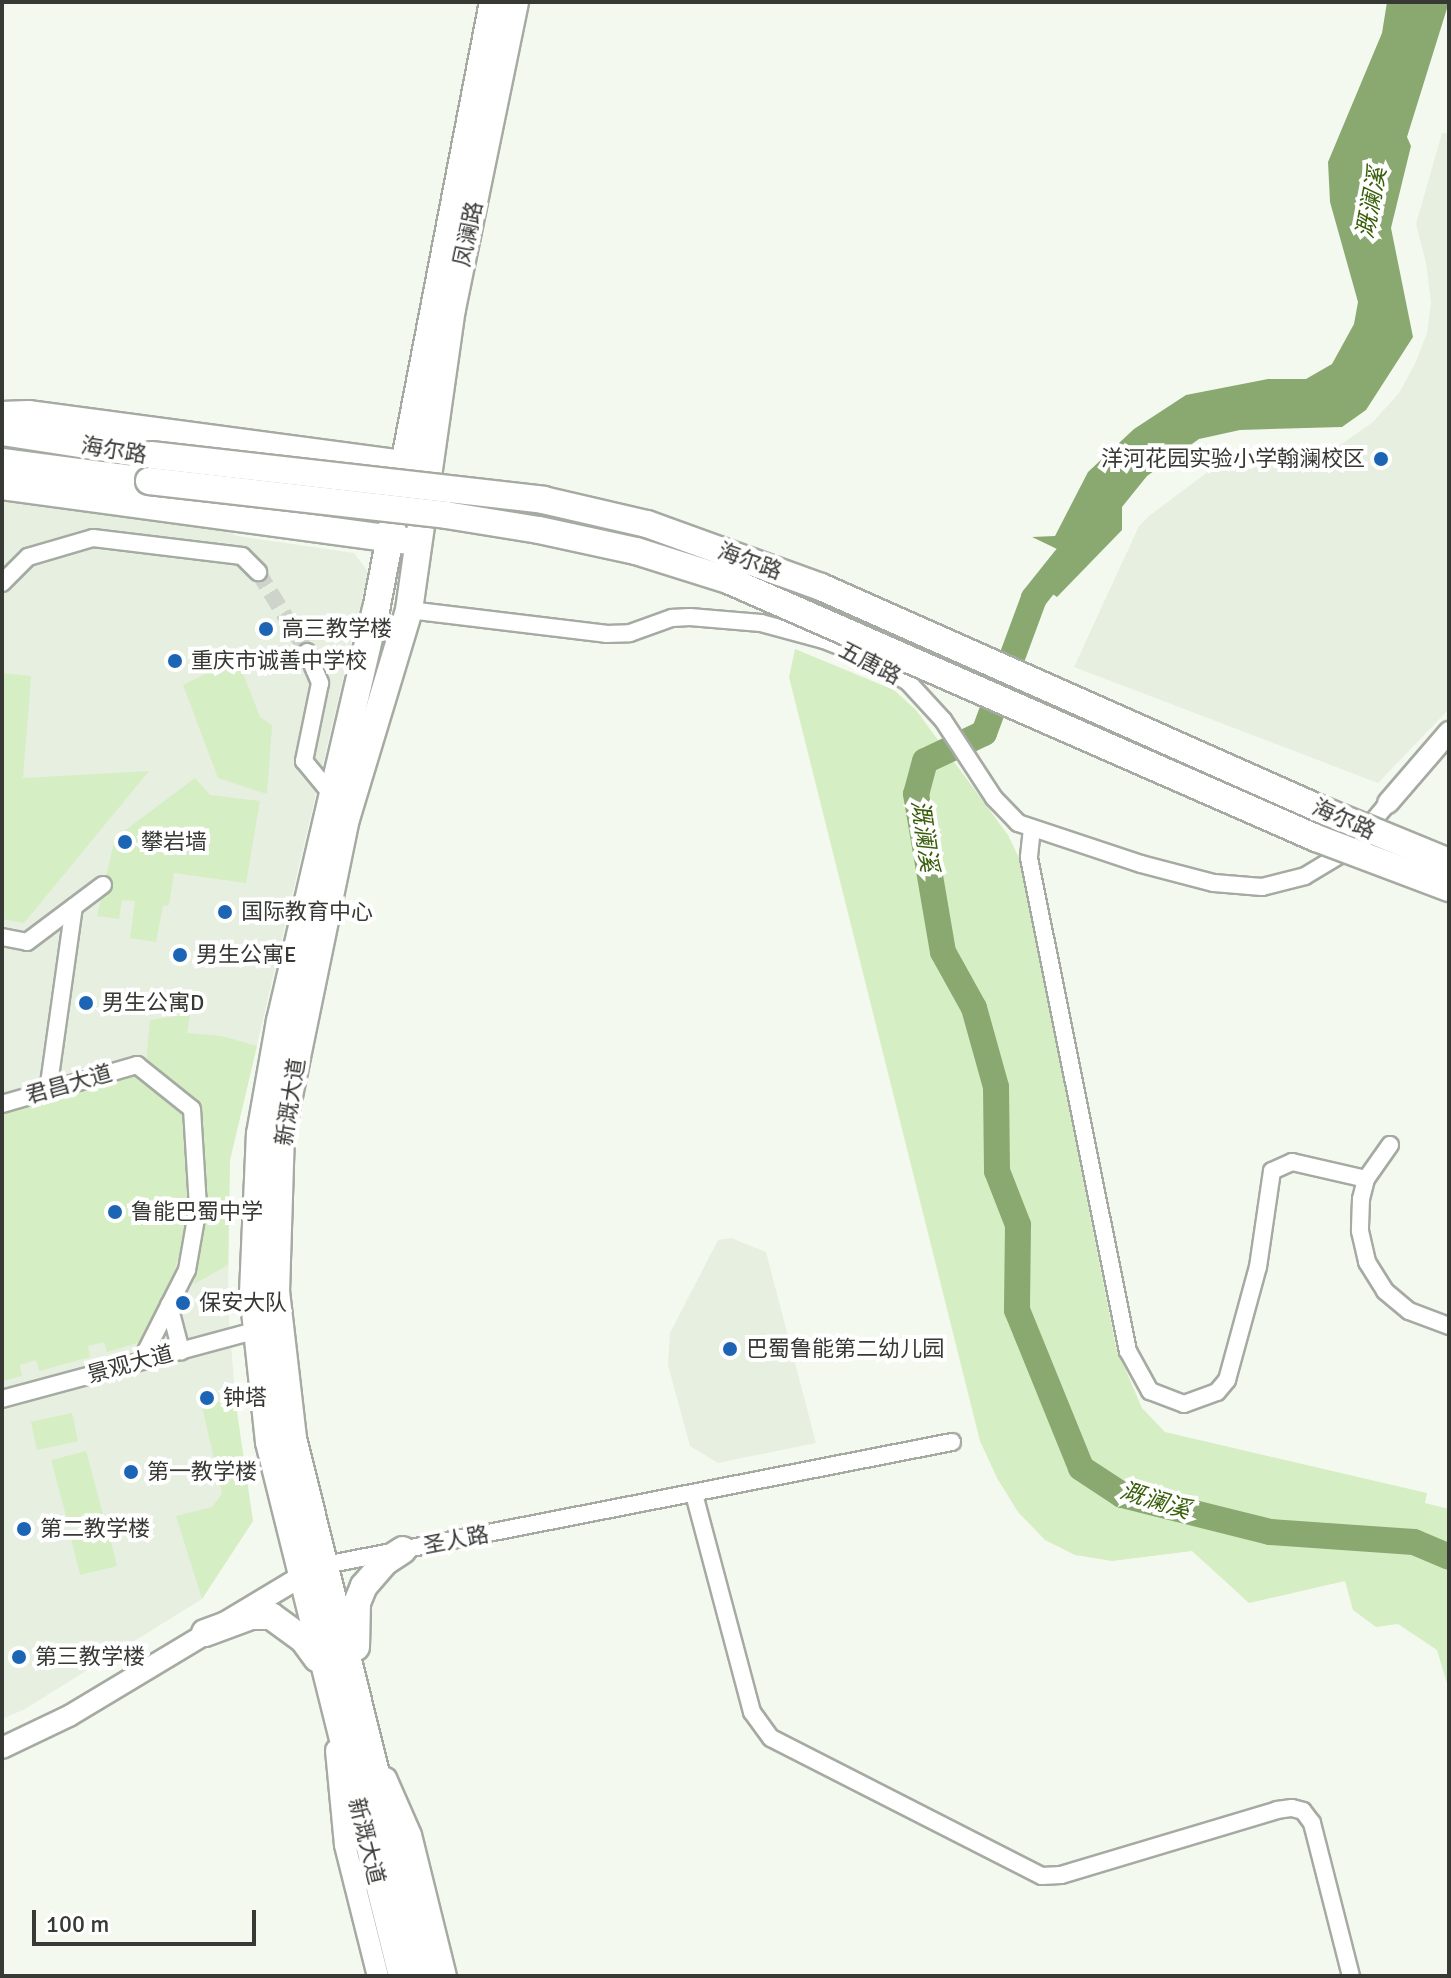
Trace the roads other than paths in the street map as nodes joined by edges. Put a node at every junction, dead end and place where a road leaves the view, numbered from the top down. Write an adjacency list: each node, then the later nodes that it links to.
1 (493, 2): 6 (main road, 凤澜路)
2 (515, 2): 8 (main road, 凤澜路)
3 (2, 415): 6 (main road)
4 (2, 432): 7 (main road, 海尔路)
5 (2, 462): 7 (main road, 海尔路)
6 (402, 464): 8 (main road); 10 (main road, 新溉大道)
7 (150, 468): 21 (main road, 海尔路, bridge); 23 (main road, 海尔路, bridge)
8 (432, 468): 11 (main road, 新溉大道)
9 (2, 486): 10 (main road)
10 (388, 538): 11 (main road); 18 (main road, 新溉大道)
11 (419, 542): 14 (main road, 新溉大道)
12 (258, 572): 13 (street)
13 (2, 583)
14 (409, 610): 20 (street, 五唐路); 39 (main road, 新溉大道)
15 (307, 652): 18 (street)
16 (1449, 732): 19 (street)
17 (1449, 749): 19 (street)
18 (332, 795): 32 (main road, 新溉大道)
19 (1388, 803): 20 (street, 五唐路)
20 (1032, 828): 29 (street)
21 (1449, 862)
22 (103, 885): 24 (street)
23 (1449, 888)
24 (74, 907): 25 (street); 26 (street)
25 (2, 937)
26 (48, 1091): 27 (street, 君昌大道); 30 (street, 君昌大道)
27 (2, 1104)
28 (1390, 1145): 29 (street)
29 (1366, 1179): 31 (street)
30 (169, 1305): 33 (street); 34 (street, 君昌大道)
31 (1449, 1326)
32 (257, 1330): 33 (street, 景观大道); 40 (main road, 新溉大道)
33 (181, 1351): 34 (street, 景观大道)
34 (141, 1361): 35 (street, 景观大道)
35 (2, 1399)
36 (952, 1442): 37 (street, 圣人路)
37 (694, 1494): 38 (street, 圣人路); 51 (street)
38 (403, 1550): 39 (street, 圣人路); 43 (main road)
39 (325, 1565): 40 (street, 圣人路); 43 (main road, 新溉大道)
40 (299, 1575): 41 (street, 圣人路); 42 (main road, 新溉大道)
41 (205, 1633): 42 (main road); 46 (street, 圣人路)
42 (322, 1665): 44 (main road, 新溉大道)
43 (355, 1682): 45 (main road, 新溉大道)
44 (332, 1706): 47 (street, 新溉大道); 48 (main road, 新溉大道)
45 (370, 1741): 49 (main road, 新溉大道); 50 (street, 新溉大道)
46 (2, 1748)
47 (378, 1976)
48 (402, 1976)
49 (426, 1976)
50 (446, 1976)
51 (1351, 1976)

